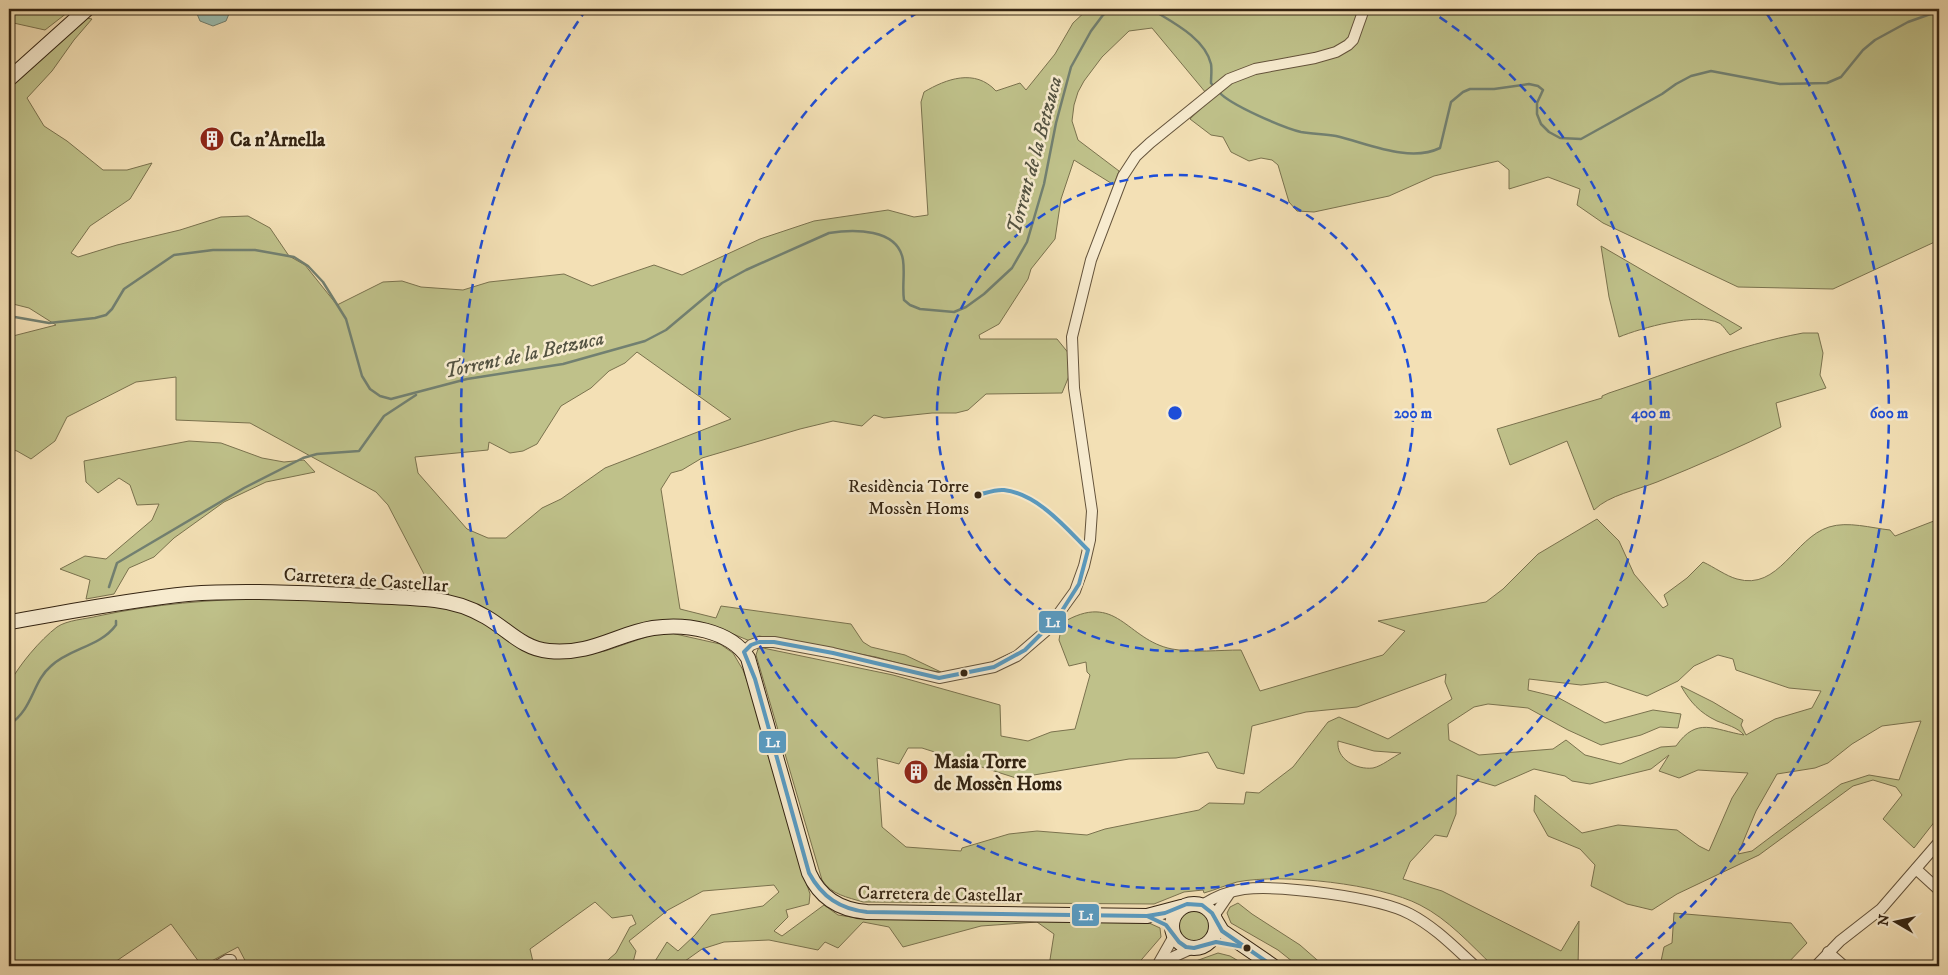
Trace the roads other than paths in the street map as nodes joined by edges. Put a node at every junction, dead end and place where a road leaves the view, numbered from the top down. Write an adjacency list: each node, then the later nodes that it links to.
1 (87, 9): 3 (street)
2 (1364, 9): 5 (street)
3 (9, 79)
4 (9, 622): 5 (street, Carretera de Castellar)
5 (744, 652): 12 (street, Carretera de Castellar)
6 (1939, 842): 7 (street)
7 (1916, 870): 8 (street); 18 (street)
8 (1939, 890)
9 (1229, 894): 10 (street); 13 (street); 23 (street)
10 (1202, 905): 11 (street); 13 (street)
11 (1181, 907): 12 (street, Carretera de Castellar); 14 (street)
12 (1147, 916): 14 (street, Carretera de Castellar)
13 (1215, 919): 15 (street); 16 (street)
14 (1173, 933): 17 (street); 20 (street)
15 (1210, 942): 16 (street); 17 (street)
16 (1244, 947): 22 (street)
17 (1193, 948): 20 (street)
18 (1828, 952): 24 (street); 25 (street)
19 (231, 960): 21 (street)
20 (1159, 965)
21 (217, 966)
22 (1273, 966)
23 (1475, 966)
24 (1816, 966)
25 (1844, 966)

